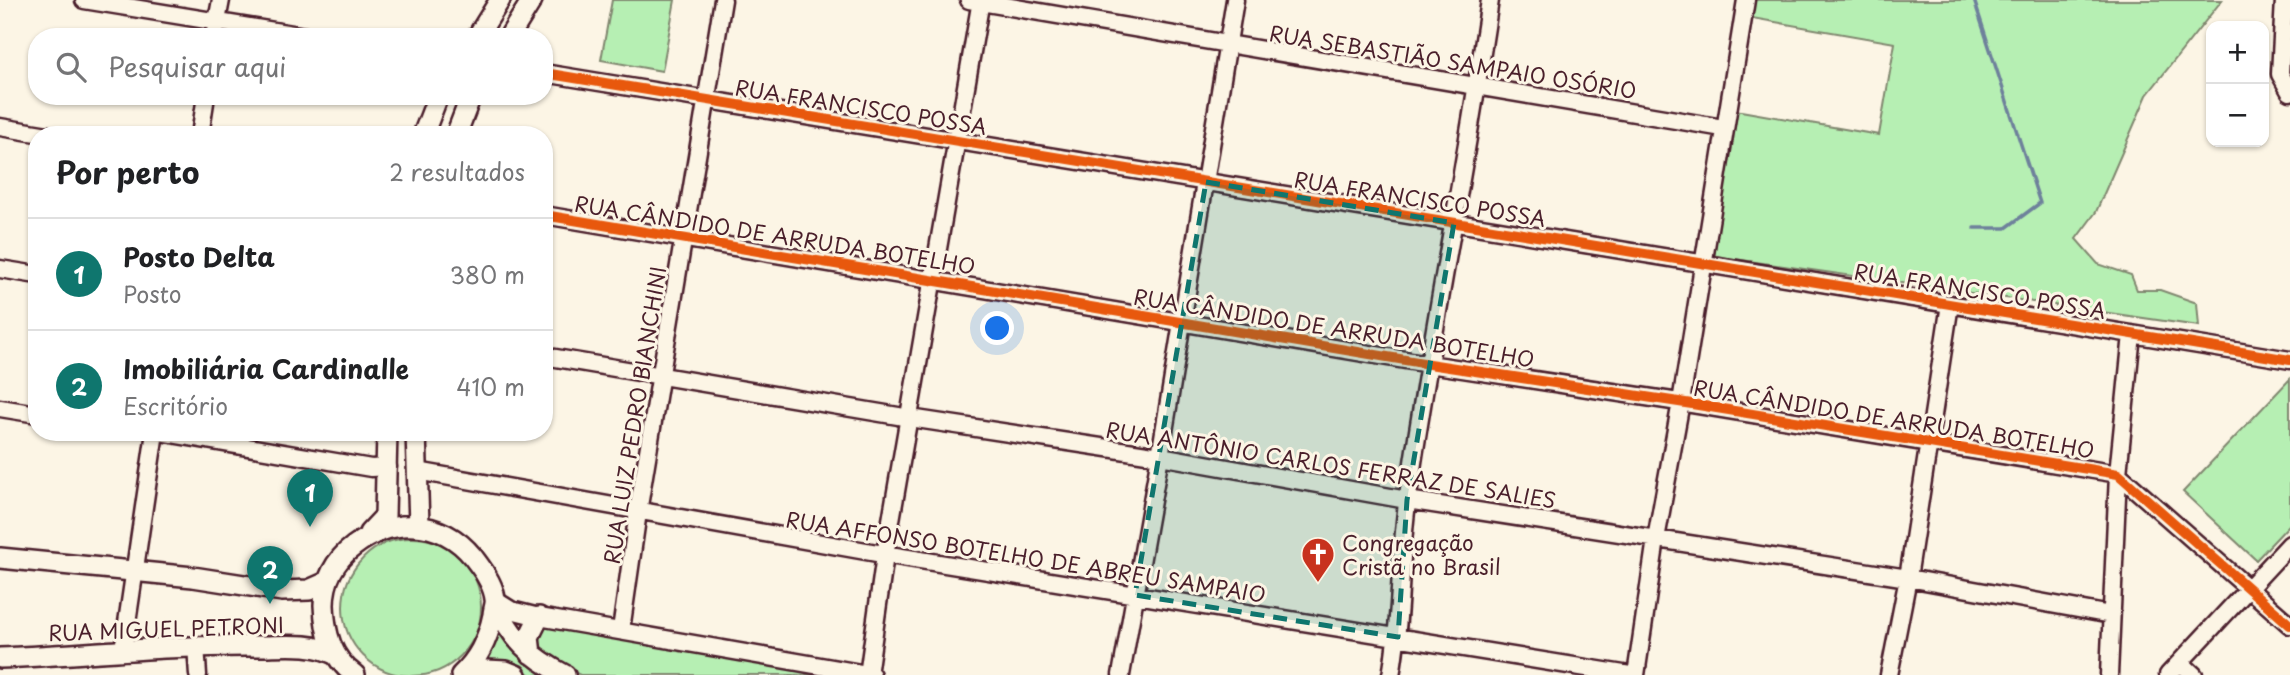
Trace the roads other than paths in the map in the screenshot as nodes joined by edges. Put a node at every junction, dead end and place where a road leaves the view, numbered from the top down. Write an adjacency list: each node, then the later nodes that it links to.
1 (84, 0): 11 (street)
2 (221, 0): 11 (street)
3 (500, 0): 14 (main road)
4 (532, 0): 15 (main road)
5 (723, 0): 20 (street, RUA LUIZ PEDRO BIANCHINI)
6 (1235, 0): 16 (street)
7 (1490, 0): 18 (street)
8 (1746, 0): 28 (street)
9 (2284, 0): 19 (street)
10 (977, 1): 16 (street, RUA SEBASTIÃO SAMPAIO OSÓRIO); 30 (street)
11 (217, 20): 12 (street); 13 (street)
12 (216, 28)
13 (261, 28)
14 (483, 28)
15 (515, 28)
16 (1228, 45): 18 (street, RUA SEBASTIÃO SAMPAIO OSÓRIO); 31 (street)
17 (553, 75): 20 (street, RUA FRANCISCO POSSA)
18 (1478, 85): 28 (street, RUA SEBASTIÃO SAMPAIO OSÓRIO); 33 (street)
19 (2289, 92)
20 (707, 101): 30 (street, RUA FRANCISCO POSSA); 34 (street, RUA LUIZ PEDRO BIANCHINI)
21 (205, 105): 24 (street)
22 (435, 105): 25 (main road)
23 (468, 105): 26 (main road)
24 (201, 126)
25 (426, 126)
26 (459, 126)
27 (0, 127): 29 (street)
28 (1723, 128): 35 (street)
29 (28, 132)
30 (955, 140): 31 (street, RUA FRANCISCO POSSA); 38 (street)
31 (1206, 182): 33 (street, RUA FRANCISCO POSSA); 40 (street)
32 (553, 217): 34 (street, RUA CÂNDIDO DE ARRUDA BOTELHO)
33 (1454, 223): 35 (street, RUA FRANCISCO POSSA); 44 (street)
34 (683, 239): 38 (street, RUA CÂNDIDO DE ARRUDA BOTELHO); 45 (street, RUA LUIZ PEDRO BIANCHINI)
35 (1704, 264): 39 (street, RUA FRANCISCO POSSA); 46 (street)
36 (0, 270): 37 (street)
37 (28, 274)
38 (934, 281): 40 (street, RUA CÂNDIDO DE ARRUDA BOTELHO); 49 (street)
39 (1950, 304): 41 (street, RUA FRANCISCO POSSA); 54 (street)
40 (1182, 321): 44 (street, RUA CÂNDIDO DE ARRUDA BOTELHO); 55 (street)
41 (2132, 334): 43 (street, RUA FRANCISCO POSSA); 58 (street)
42 (553, 358): 45 (street, RUA ANTÔNIO CARLOS FERRAZ DE SALIES)
43 (2290, 359)
44 (1429, 364): 46 (street, RUA CÂNDIDO DE ARRUDA BOTELHO); 59 (street)
45 (662, 376): 49 (street, RUA ANTÔNIO CARLOS FERRAZ DE SALIES); 60 (street, RUA LUIZ PEDRO BIANCHINI)
46 (1681, 402): 54 (street, RUA CÂNDIDO DE ARRUDA BOTELHO); 63 (street)
47 (0, 408): 48 (street)
48 (28, 413)
49 (910, 418): 55 (street, RUA ANTÔNIO CARLOS FERRAZ DE SALIES); 65 (street)
50 (156, 441): 67 (street)
51 (211, 441): 56 (street)
52 (387, 441): 56 (main road)
53 (416, 441): 57 (main road)
54 (1928, 442): 58 (street, RUA CÂNDIDO DE ARRUDA BOTELHO); 68 (street)
55 (1160, 456): 59 (street, RUA ANTÔNIO CARLOS FERRAZ DE SALIES); 71 (street)
56 (388, 467): 62 (main road)
57 (416, 471): 60 (street, RUA AFFONSO BOTELHO DE ABREU SAMPAIO); 61 (main road)
58 (2118, 474): 70 (street); 73 (street)
59 (1407, 500): 63 (street, RUA ANTÔNIO CARLOS FERRAZ DE SALIES); 77 (street)
60 (638, 512): 65 (street, RUA AFFONSO BOTELHO DE ABREU SAMPAIO); 76 (street, RUA LUIZ PEDRO BIANCHINI)
61 (419, 525): 62 (main road); 72 (main road)
62 (367, 536): 69 (main road)
63 (1656, 539): 68 (street, RUA ANTÔNIO CARLOS FERRAZ DE SALIES); 93 (street)
64 (2290, 544): 70 (street)
65 (885, 555): 71 (street, RUA AFFONSO BOTELHO DE ABREU SAMPAIO); 89 (street)
66 (0, 558): 67 (main road)
67 (133, 572): 69 (main road); 79 (street)
68 (1908, 578): 73 (street, RUA ANTÔNIO CARLOS FERRAZ DE SALIES); 94 (street)
69 (327, 582): 80 (main road)
70 (2248, 586): 75 (street); 83 (street)
71 (1135, 595): 77 (street, RUA AFFONSO BOTELHO DE ABREU SAMPAIO); 90 (street)
72 (495, 600): 74 (street); 81 (main road); 84 (main road)
73 (2111, 615): 95 (street)
74 (539, 617): 76 (street); 81 (main road)
75 (2290, 625)
76 (621, 630): 89 (street)
77 (1398, 637): 91 (street); 92 (street, RUA AFFONSO BOTELHO DE ABREU SAMPAIO)
78 (196, 645): 79 (main road, RUA MIGUEL PETRONI); 80 (main road, RUA MIGUEL PETRONI); 85 (street)
79 (122, 650): 82 (main road, RUA MIGUEL PETRONI)
80 (334, 653): 86 (main road)
81 (531, 654): 88 (main road)
82 (0, 658)
83 (2180, 662): 96 (street); 97 (street)
84 (464, 672): 87 (main road)
85 (198, 675)
86 (355, 675)
87 (516, 675)
88 (565, 675)
89 (870, 675)
90 (1121, 675)
91 (1391, 675)
92 (1630, 675)
93 (1636, 675)
94 (1889, 675)
95 (2109, 675)
96 (2168, 675)
97 (2194, 675)

